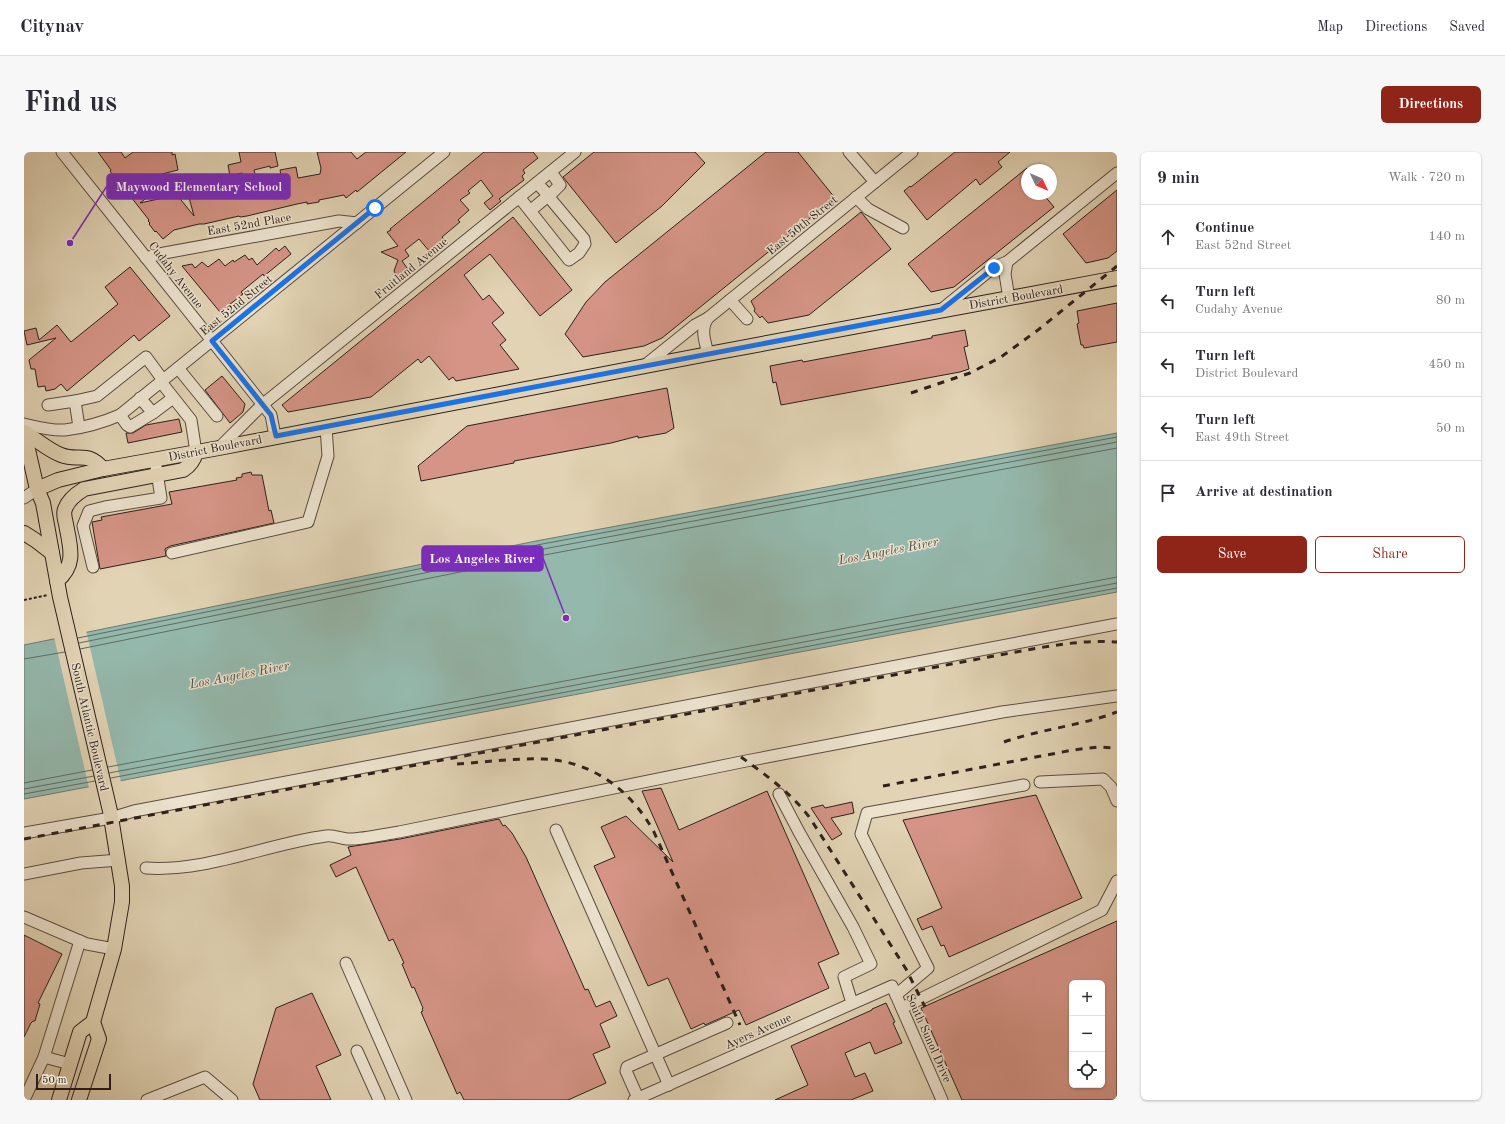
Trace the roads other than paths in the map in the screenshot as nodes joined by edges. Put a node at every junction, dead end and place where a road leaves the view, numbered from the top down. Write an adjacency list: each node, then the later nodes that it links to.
1 (62, 152): 16 (street, Cudahy Avenue)
2 (444, 152): 14 (street, East 52nd Street)
3 (575, 152): 6 (street, Fruitland Avenue)
4 (849, 152): 8 (street)
5 (912, 152): 8 (street, East 50th Street)
6 (551, 172): 9 (street, Fruitland Avenue); 10 (street)
7 (1117, 173): 17 (street)
8 (875, 182): 12 (street, East 50th Street)
9 (537, 183): 10 (street); 11 (street, Fruitland Avenue)
10 (548, 196): 13 (street); 13 (street)
11 (519, 197): 13 (street); 33 (street, Fruitland Avenue)
12 (856, 197): 15 (street); 20 (street, East 50th Street)
13 (530, 211)
14 (358, 222): 16 (street, East 52nd Place); 24 (street, East 52nd Street)
15 (903, 228)
16 (146, 258): 24 (street, Cudahy Avenue)
17 (1007, 262): 19 (street); 21 (street)
18 (1117, 278): 19 (main road, District Boulevard)
19 (1008, 298): 21 (main road, District Boulevard)
20 (730, 300): 22 (street, East 50th Street); 23 (street)
21 (941, 310): 25 (main road, District Boulevard)
22 (708, 318): 25 (street); 26 (street, East 50th Street)
23 (747, 319)
24 (212, 341): 27 (street, East 52nd Street); 33 (street, Cudahy Avenue)
25 (708, 354): 26 (main road, District Boulevard)
26 (644, 366): 39 (main road, District Boulevard)
27 (178, 368): 28 (street, East 52nd Street); 36 (street)
28 (162, 381): 29 (street, East 52nd Street); 30 (street); 31 (street)
29 (140, 398): 34 (street); 35 (street, East 52nd Street)
30 (173, 398): 34 (street); 43 (street)
31 (75, 401): 32 (street); 38 (street)
32 (48, 405)
33 (262, 405): 41 (street, Cudahy Avenue); 42 (street, Fruitland Avenue)
34 (154, 413): 35 (street)
35 (120, 415): 38 (street, East 52nd Street)
36 (217, 416)
37 (24, 424): 38 (street, East 52nd Street)
38 (79, 427)
39 (326, 427): 41 (main road, District Boulevard); 51 (street)
40 (24, 432): 45 (main road); 47 (main road, South Atlantic Boulevard)
41 (276, 436): 42 (main road, District Boulevard)
42 (219, 448): 43 (main road, District Boulevard)
43 (196, 452): 44 (main road, District Boulevard); 46 (main road)
44 (155, 460): 45 (main road, District Boulevard); 46 (street)
45 (103, 470): 47 (main road, District Boulevard)
46 (157, 474): 52 (street); 53 (main road)
47 (37, 489): 48 (street, District Boulevard); 50 (main road, South Atlantic Boulevard)
48 (24, 498)
49 (24, 533): 50 (main road)
50 (52, 553): 53 (main road, South Atlantic Boulevard)
51 (172, 553)
52 (93, 567)
53 (58, 590): 60 (main road, South Atlantic Boulevard)
54 (1117, 624): 60 (street)
55 (1117, 696): 64 (street)
56 (1040, 782): 59 (street)
57 (1024, 785): 71 (street, Ayers Avenue)
58 (779, 794): 72 (street)
59 (1117, 801)
60 (111, 814): 62 (street); 63 (main road, South Atlantic Boulevard)
61 (556, 830): 77 (street)
62 (24, 833)
63 (119, 860): 65 (street); 69 (main road, South Atlantic Boulevard)
64 (146, 868)
65 (24, 874)
66 (1117, 881): 73 (street)
67 (24, 917): 68 (street)
68 (80, 941): 69 (street); 78 (street)
69 (114, 949): 74 (main road, South Atlantic Boulevard)
70 (346, 964): 88 (street)
71 (894, 990): 72 (street, Ayers Avenue); 73 (street, South Sunol Drive)
72 (852, 1004): 80 (street, Ayers Avenue)
73 (902, 1008): 89 (street, South Sunol Drive)
74 (92, 1022): 79 (main road, South Atlantic Boulevard); 84 (main road)
75 (727, 1023): 77 (street)
76 (357, 1051): 87 (street)
77 (655, 1054): 80 (street); 81 (street)
78 (44, 1057): 79 (street); 82 (street)
79 (70, 1064): 83 (main road, South Atlantic Boulevard)
80 (668, 1085): 81 (street, Ayers Avenue)
81 (636, 1099)
82 (24, 1100)
83 (59, 1100)
84 (80, 1100)
85 (147, 1100): 86 (street)
86 (232, 1100)
87 (379, 1100)
88 (406, 1100)
89 (942, 1100)

